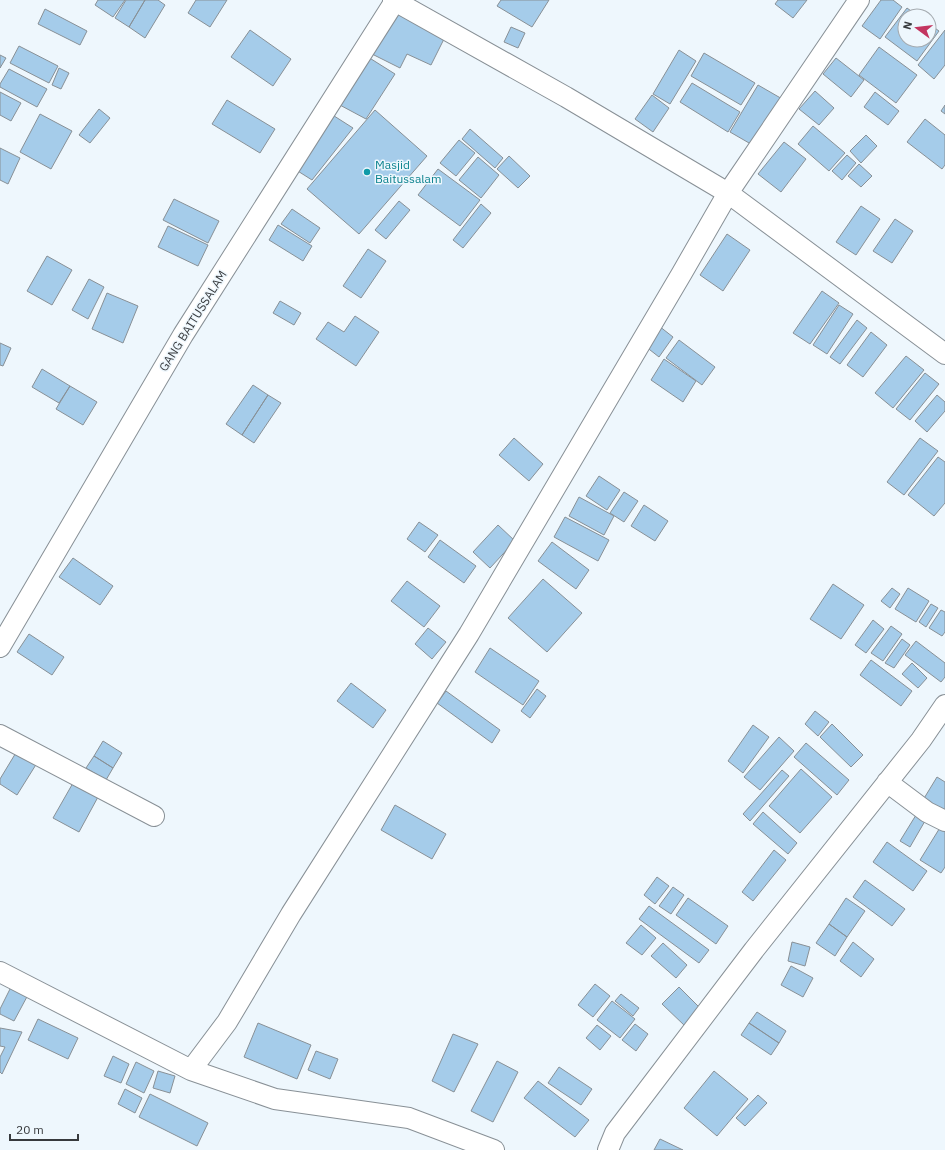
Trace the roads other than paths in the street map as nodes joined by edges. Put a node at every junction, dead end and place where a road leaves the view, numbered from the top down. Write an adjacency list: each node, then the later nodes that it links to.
1 (394, 0): 3 (street); 5 (street, GANG BAITUSSALAM)
2 (859, 0): 3 (street)
3 (728, 192): 4 (street); 12 (street)
4 (945, 354)
5 (0, 647)
6 (945, 705): 8 (street)
7 (0, 736): 9 (street)
8 (887, 782): 10 (street); 14 (street)
9 (154, 816)
10 (945, 821)
11 (0, 972): 12 (street)
12 (191, 1070): 13 (street)
13 (494, 1150)
14 (608, 1150)

